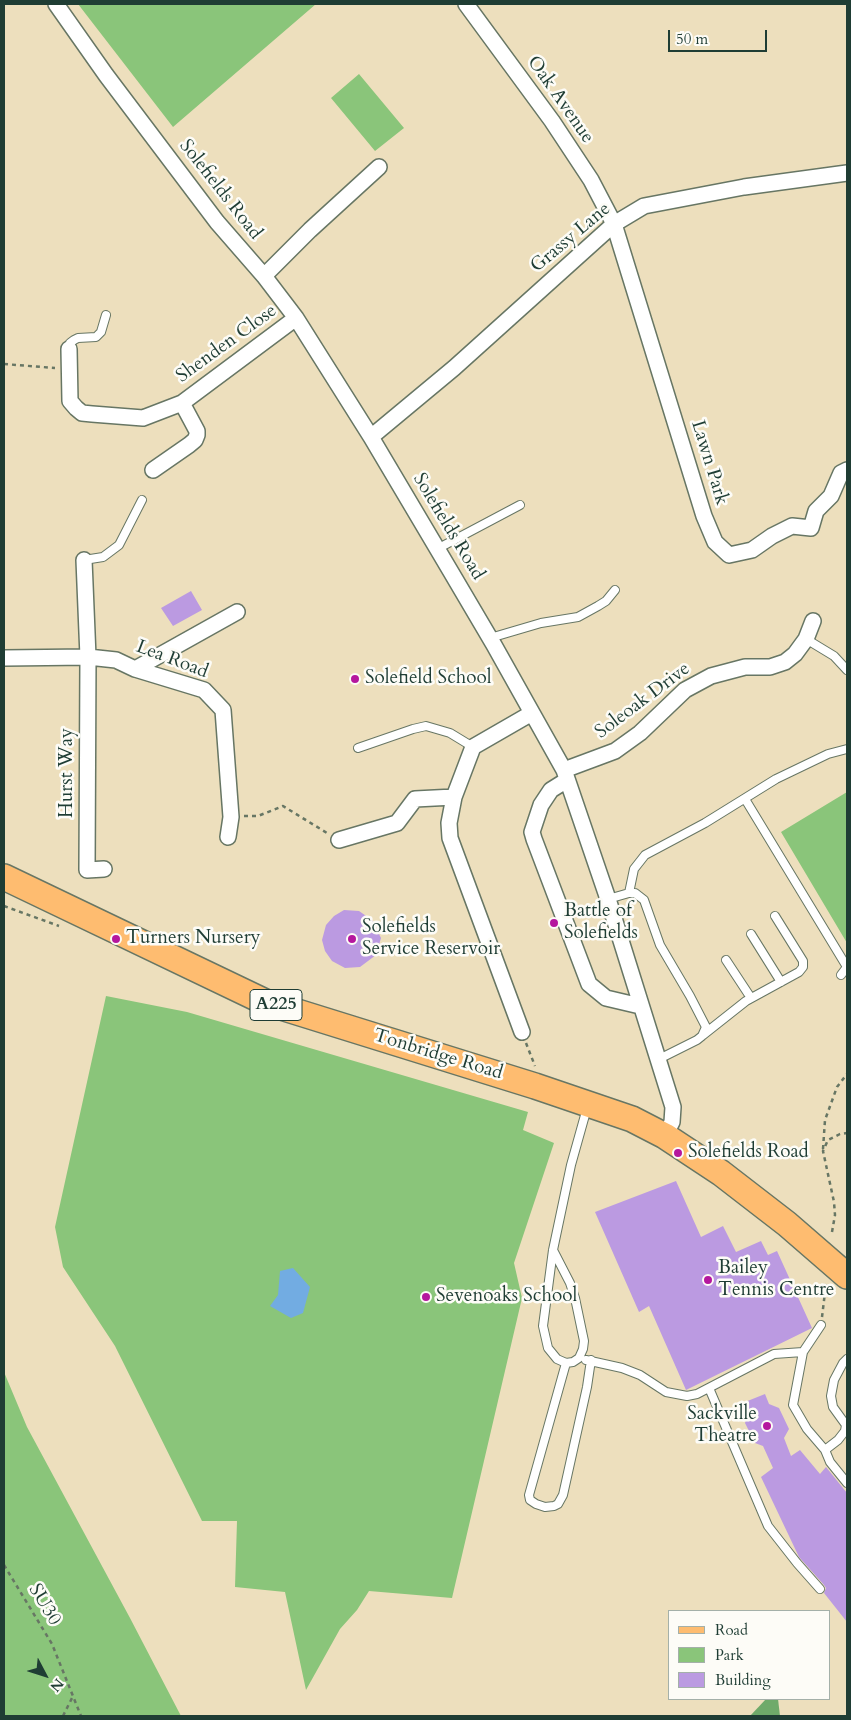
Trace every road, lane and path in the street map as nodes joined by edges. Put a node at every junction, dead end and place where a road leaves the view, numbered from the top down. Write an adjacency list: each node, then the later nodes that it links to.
1 (56, 4): 6 (street, Solefields Road)
2 (466, 4): 5 (street, Oak Avenue)
3 (379, 167): 6 (street)
4 (847, 173): 5 (street, Grassy Lane)
5 (614, 224): 13 (street, Grassy Lane); 15 (street, Lawn Park)
6 (264, 276): 8 (street, Solefields Road)
7 (106, 314): 9 (lane)
8 (296, 318): 12 (street, Shenden Close); 13 (street, Solefields Road)
9 (69, 350): 11 (street, Shenden Close)
10 (4, 364): 11 (path)
11 (69, 369): 12 (street, Shenden Close)
12 (182, 403): 14 (street, Shenden Close)
13 (371, 437): 18 (street, Solefields Road)
14 (154, 470)
15 (847, 470)
16 (142, 500): 19 (lane)
17 (520, 505): 18 (lane)
18 (437, 549): 23 (street, Solefields Road)
19 (84, 560): 26 (street, Hurst Way)
20 (615, 590): 23 (lane)
21 (238, 612): 27 (street)
22 (813, 621): 24 (street, Soleoak Drive)
23 (490, 638): 29 (street, Solefields Road)
24 (806, 639): 28 (lane); 33 (street, Soleoak Drive)
25 (4, 658): 26 (street, Lea Road)
26 (88, 658): 27 (street, Lea Road); 39 (street, Hurst Way)
27 (134, 669): 36 (street, Lea Road)
28 (847, 670)
29 (532, 712): 30 (street); 33 (street, Solefields Road)
30 (473, 747): 31 (lane); 34 (street)
31 (358, 748)
32 (847, 748): 35 (lane)
33 (565, 775): 42 (street, Solefields Road); 50 (street, Soleoak Drive)
34 (454, 796): 38 (street); 51 (street)
35 (745, 799): 41 (lane); 46 (lane)
36 (230, 817): 37 (street, Lea Road); 38 (path)
37 (228, 837)
38 (339, 840)
39 (104, 869)
40 (4, 877): 55 (main road, Tonbridge Road / A225)
41 (629, 893): 42 (lane); 52 (lane)
42 (608, 899): 50 (street, Solefields Road)
43 (775, 916): 48 (lane)
44 (751, 934): 48 (lane)
45 (726, 960): 49 (lane)
46 (847, 967): 47 (lane)
47 (841, 975)
48 (781, 982): 49 (lane)
49 (751, 998): 52 (lane)
50 (640, 1006): 53 (street, Solefields Road)
51 (522, 1032): 55 (path)
52 (702, 1036): 53 (lane)
53 (659, 1059): 58 (street, Solefields Road)
54 (847, 1074): 59 (path)
55 (535, 1086): 56 (main road, Tonbridge Road / A225)
56 (588, 1104): 58 (main road, Tonbridge Road / A225); 61 (lane)
57 (847, 1133): 59 (path)
58 (665, 1136): 62 (main road, Tonbridge Road / A225)
59 (823, 1151): 60 (path)
60 (832, 1232)
61 (553, 1250): 65 (lane); 68 (lane)
62 (837, 1280): 63 (path)
63 (821, 1325): 64 (lane)
64 (803, 1352): 69 (lane); 70 (lane)
65 (579, 1358): 67 (lane); 68 (lane)
66 (847, 1359): 70 (lane)
67 (591, 1360): 68 (lane); 69 (lane)
68 (566, 1363)
69 (709, 1388): 73 (lane)
70 (825, 1450): 71 (lane)
71 (847, 1483)
72 (4, 1565): 74 (path, SU30)
73 (820, 1589)
74 (73, 1696): 75 (path); 76 (path, SU30)
75 (63, 1716)
76 (81, 1716)

